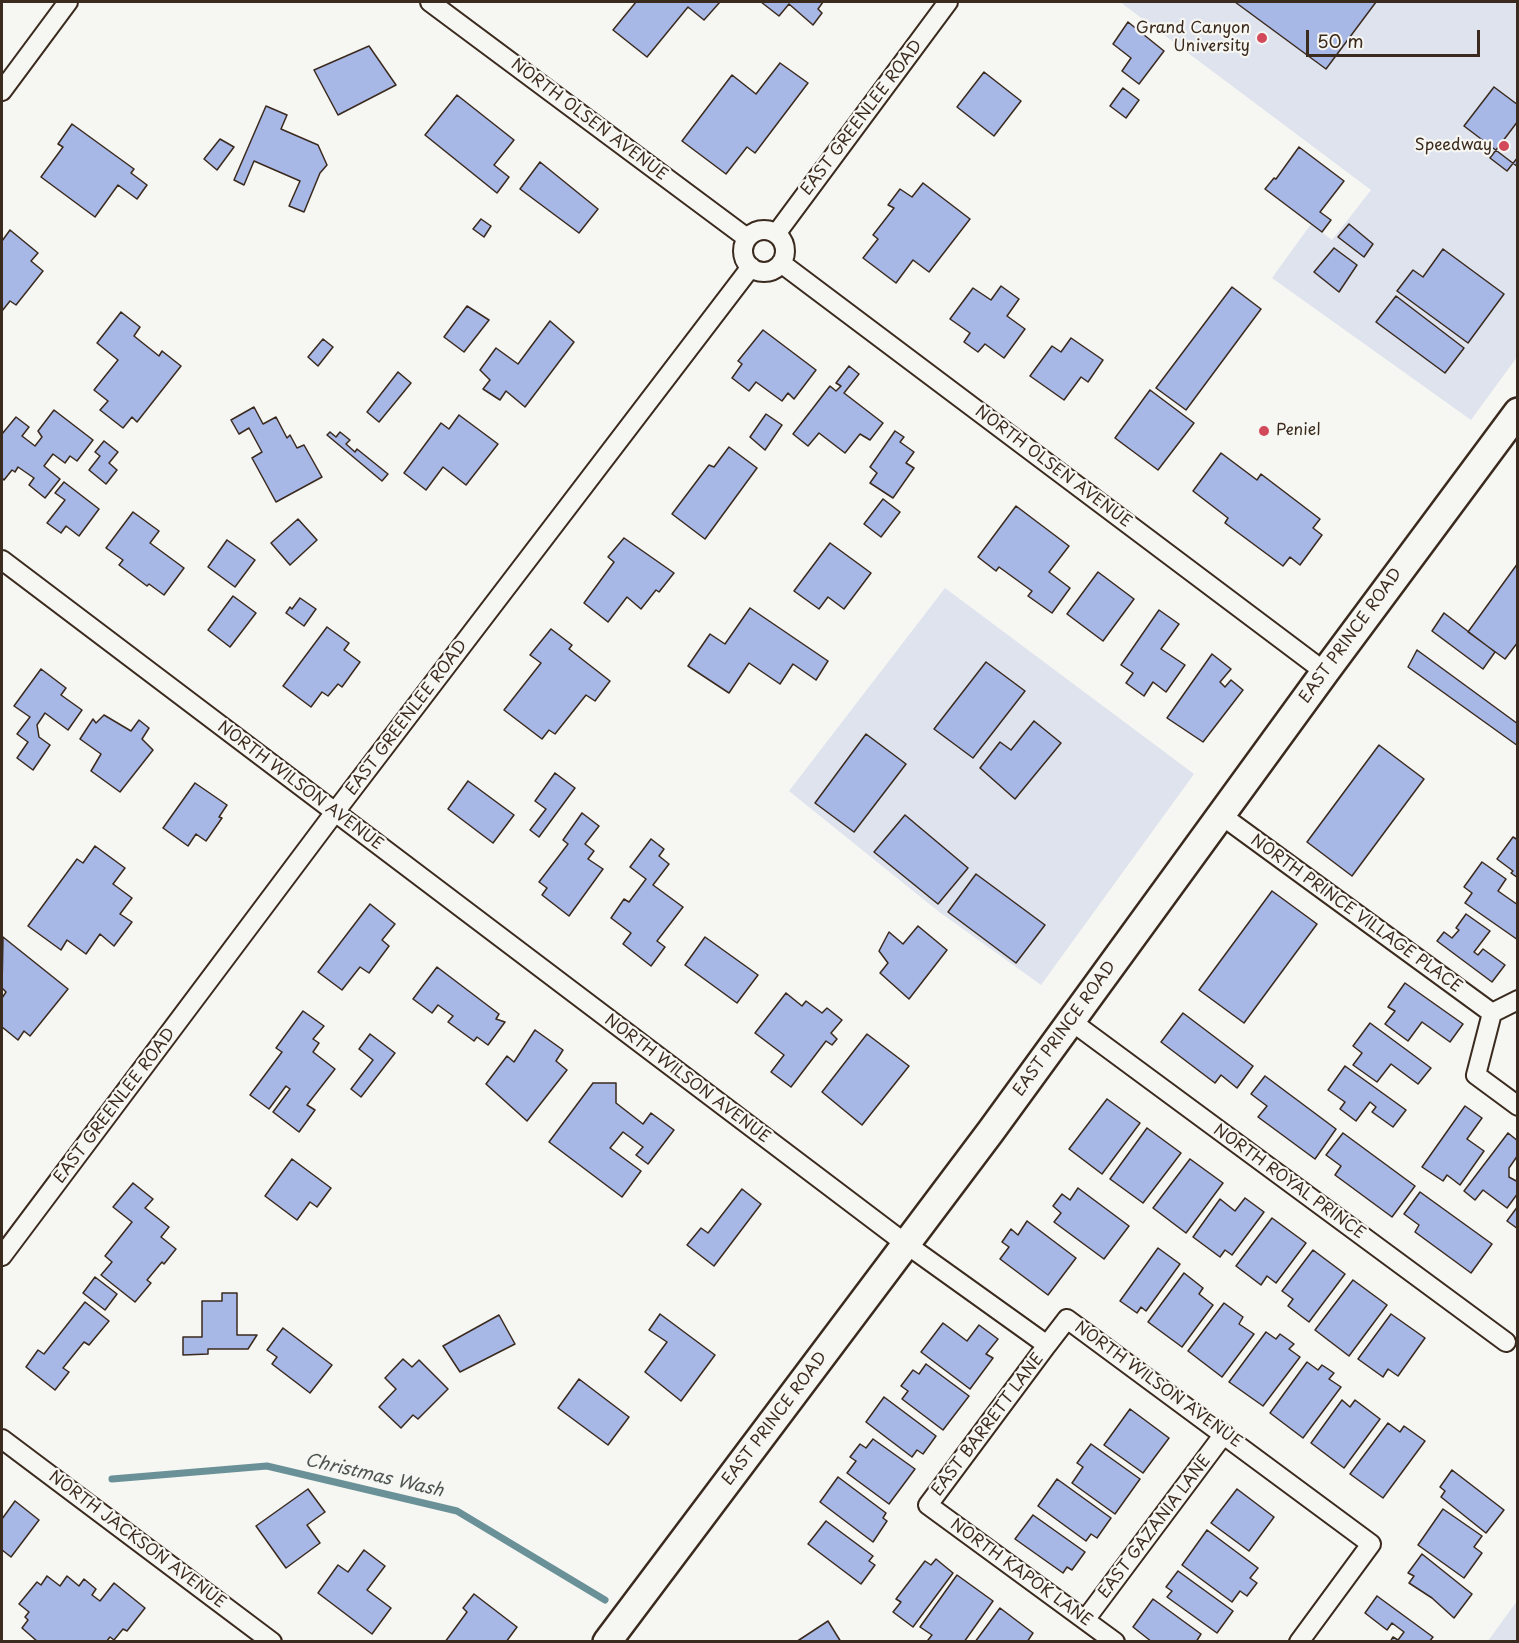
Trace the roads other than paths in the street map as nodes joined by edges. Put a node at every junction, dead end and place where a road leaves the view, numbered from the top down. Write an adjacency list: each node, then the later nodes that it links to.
1 (68, 2): 4 (street)
2 (430, 2): 6 (street, NORTH OLSEN AVENUE)
3 (948, 2): 5 (street, EAST GREENLEE ROAD)
4 (2, 91)
5 (776, 234): 6 (street); 7 (street)
6 (747, 238): 8 (street)
7 (780, 263): 8 (street); 11 (street, NORTH OLSEN AVENUE)
8 (751, 267): 12 (street, EAST GREENLEE ROAD)
9 (1518, 412): 11 (main road, EAST PRINCE ROAD)
10 (2, 560): 12 (street, NORTH WILSON AVENUE)
11 (1325, 672): 13 (main road, EAST PRINCE ROAD)
12 (335, 812): 18 (street, NORTH WILSON AVENUE); 19 (street, EAST GREENLEE ROAD)
13 (1221, 815): 15 (street, NORTH PRINCE VILLAGE PLACE); 16 (main road, EAST PRINCE ROAD)
14 (1518, 1000): 15 (street)
15 (1492, 1013): 17 (street)
16 (1071, 1021): 18 (main road, EAST PRINCE ROAD); 20 (street, NORTH ROYAL PRINCE)
17 (1518, 1106)
18 (906, 1244): 21 (street, NORTH WILSON AVENUE); 27 (main road, EAST PRINCE ROAD)
19 (2, 1256)
20 (1506, 1342)
21 (1047, 1345): 22 (street, NORTH WILSON AVENUE); 24 (street, EAST BARRETT LANE)
22 (1224, 1434): 25 (street, EAST GAZANIA LANE); 29 (street, NORTH WILSON AVENUE)
23 (2, 1439): 26 (street, NORTH JACKSON AVENUE)
24 (928, 1505): 25 (street, NORTH KAPOK LANE)
25 (1085, 1620): 28 (street, NORTH KAPOK LANE)
26 (272, 1641)
27 (607, 1641)
28 (1115, 1641)
29 (1299, 1641)

